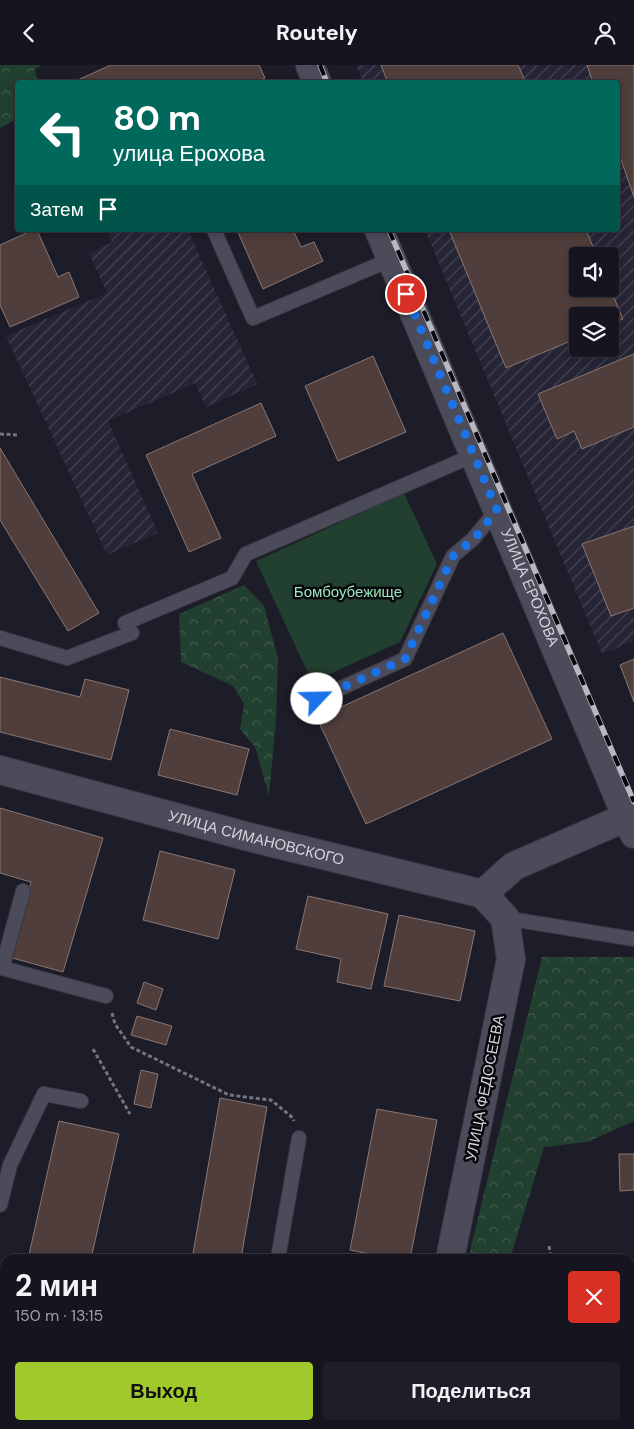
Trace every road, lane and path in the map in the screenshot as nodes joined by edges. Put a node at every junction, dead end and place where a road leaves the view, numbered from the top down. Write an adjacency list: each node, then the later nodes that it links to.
1 (310, 65): 2 (street)
2 (316, 80)
3 (215, 232): 5 (lane)
4 (380, 232): 5 (street, УЛИЦА ЕРОХОВА)
5 (392, 259): 8 (street, УЛИЦА ЕРОХОВА)
6 (0, 434): 7 (path)
7 (19, 435)
8 (474, 455): 9 (street, УЛИЦА ЕРОХОВА); 10 (lane)
9 (497, 510): 11 (lane); 13 (street, УЛИЦА ЕРОХОВА)
10 (0, 638)
11 (317, 699)
12 (0, 770): 15 (street, УЛИЦА СИМАНОВСКОГО)
13 (630, 826): 15 (street)
14 (23, 891): 18 (lane)
15 (483, 894): 16 (street)
16 (505, 918): 17 (lane); 26 (street, УЛИЦА ФЕДОСЕЕВА)
17 (634, 939)
18 (109, 1002): 22 (path)
19 (93, 1049): 21 (path)
20 (81, 1101): 23 (lane)
21 (130, 1114)
22 (299, 1138): 25 (lane)
23 (0, 1205)
24 (550, 1245): 27 (path)
25 (281, 1254)
26 (451, 1254)
27 (551, 1254)

